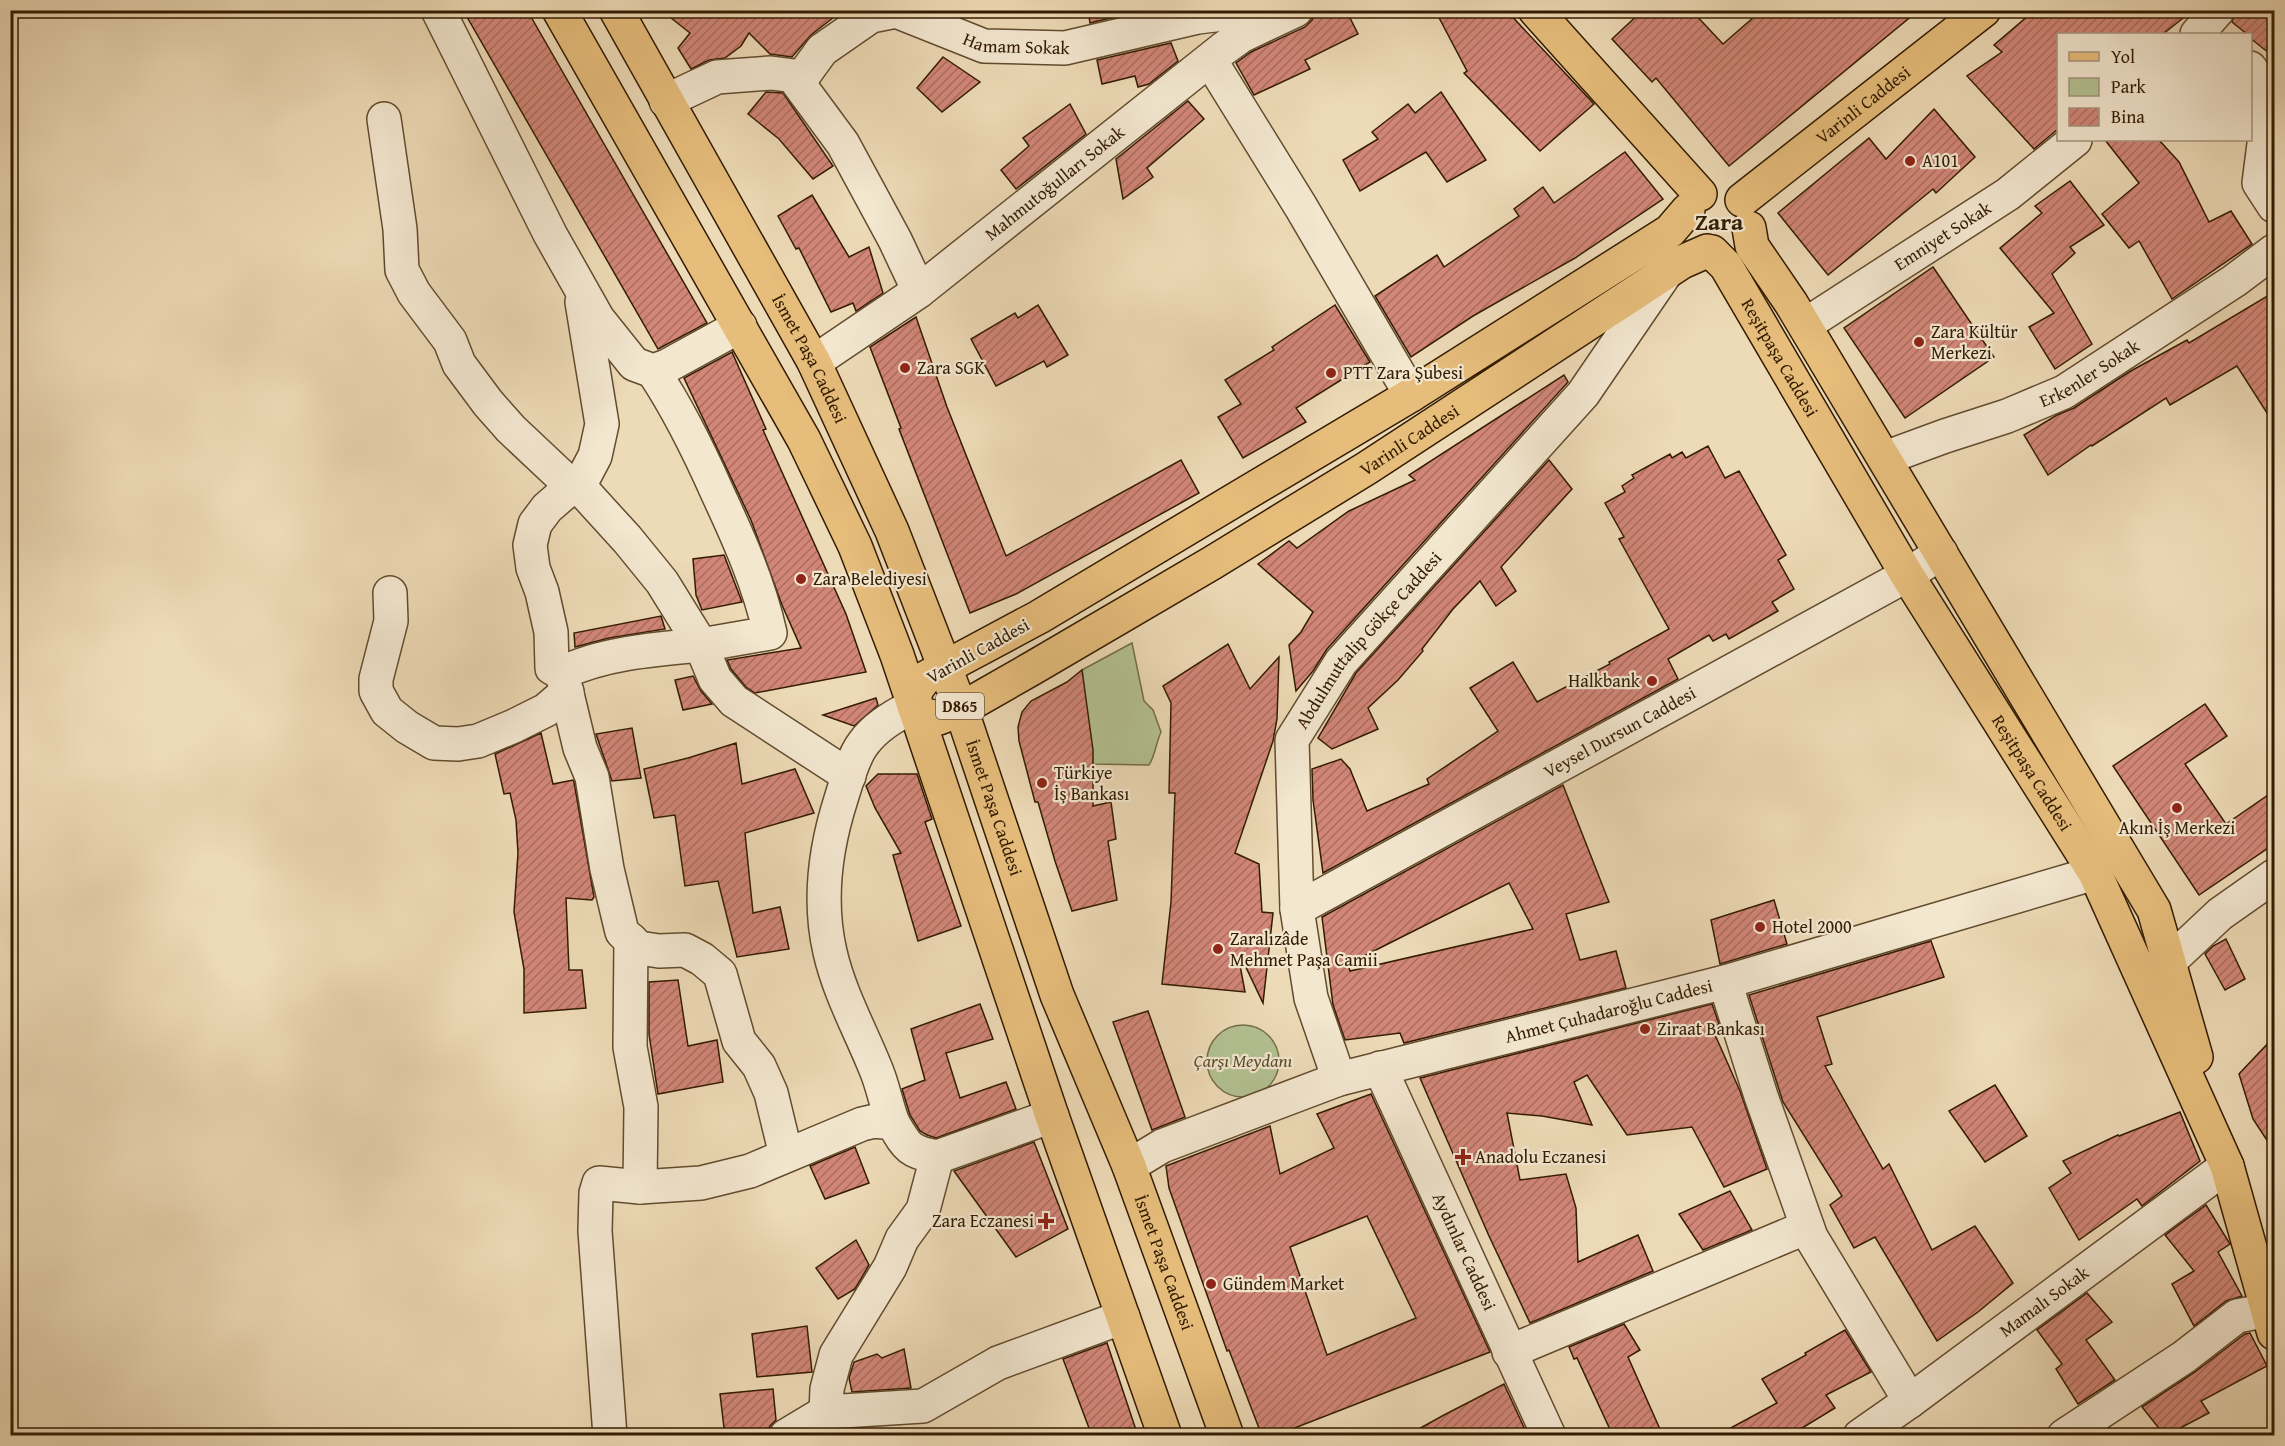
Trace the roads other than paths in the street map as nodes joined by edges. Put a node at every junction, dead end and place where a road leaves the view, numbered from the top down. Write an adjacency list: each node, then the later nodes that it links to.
1 (438, 10): 19 (street)
2 (559, 10): 22 (main road, D865)
3 (616, 10): 10 (main road, İsmet Paşa Caddesi / D865)
4 (1535, 10): 13 (main road)
5 (1984, 10): 15 (main road, Varinli Caddesi)
6 (1276, 12): 7 (street, Mahmutoğulları Sokak); 9 (street, Hamam Sokak)
7 (1210, 60): 20 (street, Mahmutoğulları Sokak); 25 (street)
8 (2252, 71): 14 (street)
9 (803, 77): 10 (street); 20 (street)
10 (666, 100): 23 (main road, İsmet Paşa Caddesi / D865)
11 (384, 119): 27 (street)
12 (2074, 141): 21 (street, Emniyet Sokak)
13 (1694, 202): 15 (main road); 17 (main road); 25 (main road, Varinli Caddesi)
14 (2274, 206)
15 (1745, 214): 17 (main road); 21 (main road)
16 (2274, 251): 26 (street, Erkenler Sokak)
17 (1709, 252): 18 (main road, Varinli Caddesi); 29 (main road, Reşitpaşa Caddesi)
18 (1665, 274): 35 (main road, Varinli Caddesi); 39 (street, Abdulmuttalip Gökçe Caddesi)
19 (580, 286): 24 (street); 27 (street)
20 (919, 291): 23 (street, Mahmutoğulları Sokak)
21 (1805, 325): 26 (main road)
22 (740, 326): 24 (street); 34 (main road, D865)
23 (814, 362): 32 (main road, İsmet Paşa Caddesi / D865)
24 (653, 371): 31 (street)
25 (1411, 395): 32 (main road, Varinli Caddesi)
26 (1885, 458): 28 (main road)
27 (573, 485): 31 (street); 33 (street)
28 (1941, 553): 29 (street, Veysel Dursun Caddesi); 41 (main road)
29 (1907, 575): 37 (main road, Reşitpaşa Caddesi); 39 (street, Veysel Dursun Caddesi)
30 (390, 593): 33 (street)
31 (701, 645): 33 (street); 36 (street)
32 (945, 666): 34 (main road, Varinli Caddesi); 35 (main road, İsmet Paşa Caddesi / D865)
33 (565, 682): 40 (street)
34 (914, 706): 35 (main road, Varinli Caddesi); 36 (street); 45 (main road, D865)
35 (961, 709): 49 (main road, İsmet Paşa Caddesi / D865)
36 (849, 776): 46 (street)
37 (2095, 873): 41 (main road, Reşitpaşa Caddesi); 42 (street, Ahmet Çuhadaroğlu Caddesi)
38 (2274, 876): 41 (street)
39 (1296, 909): 44 (street, Abdulmuttalip Gökçe Caddesi)
40 (630, 940): 47 (street); 51 (street)
41 (2156, 968): 50 (main road)
42 (1725, 982): 43 (street, Ahmet Çuhadaroğlu Caddesi); 52 (street)
43 (1380, 1068): 44 (street, Ahmet Çuhadaroğlu Caddesi); 55 (street, Aydınlar Caddesi)
44 (1340, 1079): 49 (street, Ahmet Çuhadaroğlu Caddesi)
45 (1053, 1116): 48 (street); 53 (main road, D865)
46 (893, 1124): 47 (street); 48 (street)
47 (786, 1155): 51 (street)
48 (937, 1157): 57 (street)
49 (1129, 1166): 62 (main road, İsmet Paşa Caddesi / D865)
50 (2227, 1166): 54 (main road); 56 (street, Mamalı Sokak)
51 (640, 1186): 59 (street)
52 (1807, 1227): 55 (street); 56 (street)
53 (1124, 1317): 57 (street); 61 (main road, D865)
54 (2272, 1317): 64 (street)
55 (1509, 1352): 58 (street, Aydınlar Caddesi)
56 (1910, 1401): 63 (street, Mamalı Sokak)
57 (826, 1413): 60 (street)
58 (1538, 1432)
59 (610, 1436)
60 (786, 1436)
61 (1165, 1436)
62 (1227, 1436)
63 (1860, 1436)
64 (2064, 1436)

